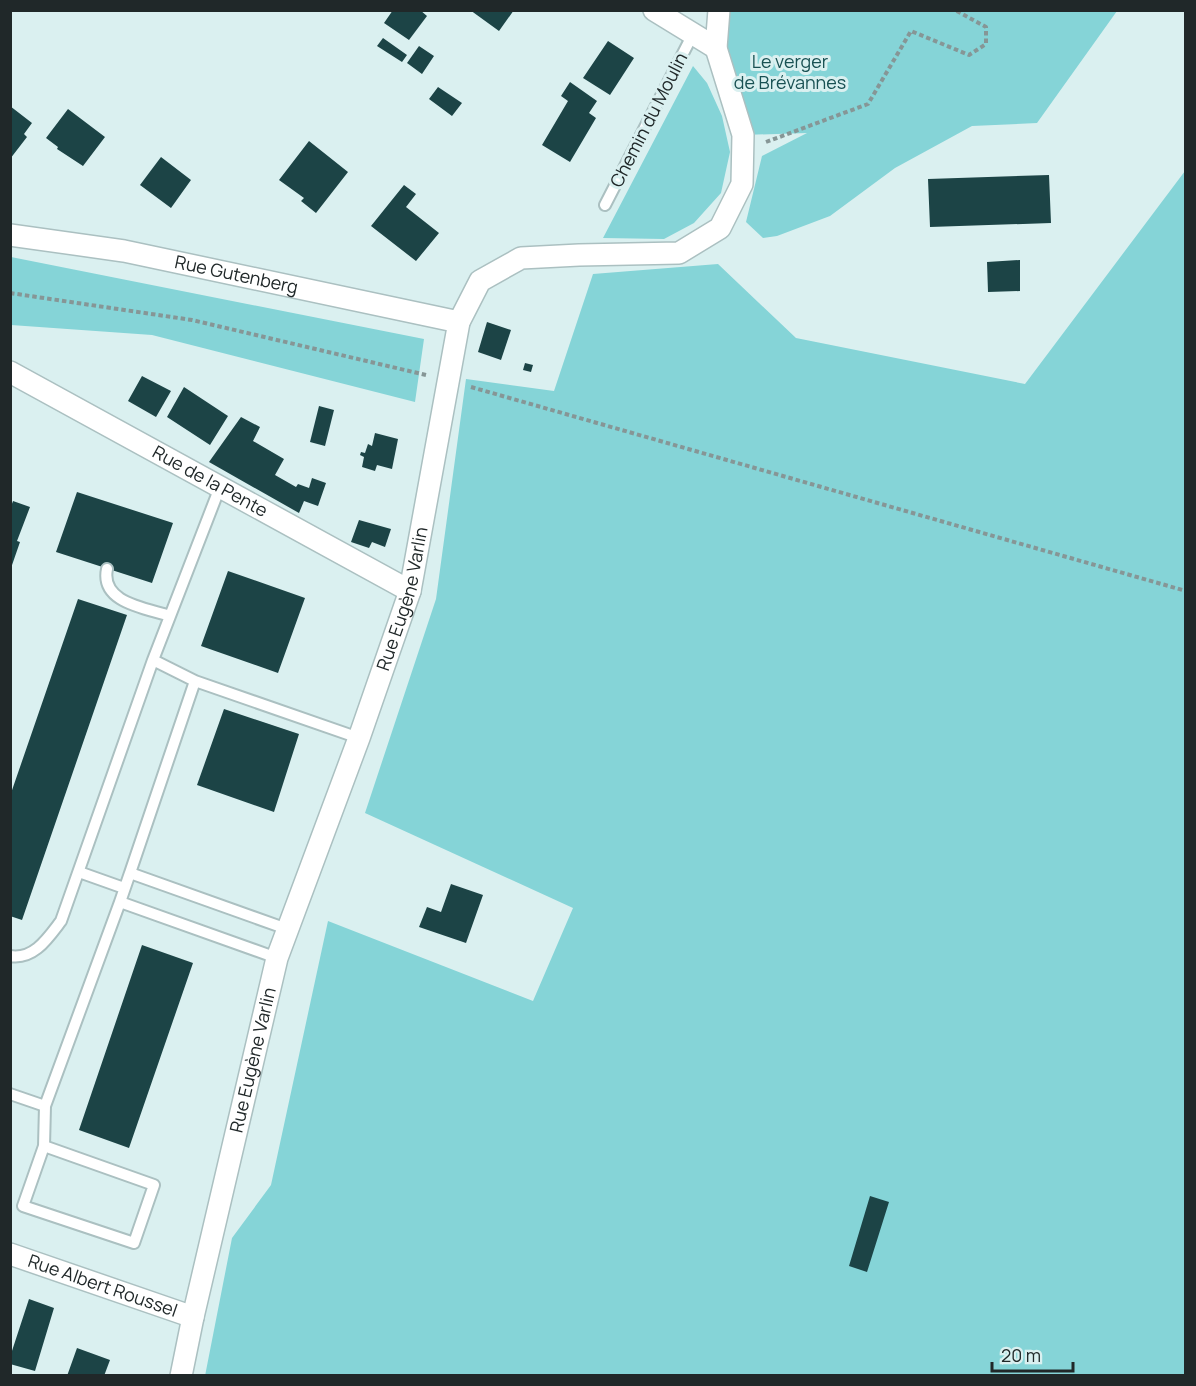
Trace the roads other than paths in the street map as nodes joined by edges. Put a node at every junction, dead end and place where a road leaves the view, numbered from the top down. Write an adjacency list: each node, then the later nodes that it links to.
1 (654, 10): 3 (street)
2 (719, 10): 4 (street, Rue Eugène Varlin)
3 (693, 34): 4 (street); 5 (lane, Chemin du Moulin)
4 (716, 48): 7 (street, Rue Eugène Varlin)
5 (605, 205)
6 (10, 235): 7 (street, Rue Gutenberg)
7 (459, 322): 11 (street, Rue Eugène Varlin)
8 (12, 378): 9 (street, Rue de la Pente)
9 (220, 487): 11 (street, Rue de la Pente); 12 (lane)
10 (107, 568): 12 (lane)
11 (410, 591): 15 (street, Rue Eugène Varlin)
12 (170, 616): 13 (lane)
13 (153, 660): 14 (lane); 16 (lane)
14 (195, 681): 15 (lane); 17 (lane)
15 (359, 738): 20 (street, Rue Eugène Varlin)
16 (79, 872): 18 (lane); 21 (lane)
17 (130, 873): 18 (lane); 20 (lane)
18 (124, 888): 19 (lane)
19 (120, 902): 22 (lane); 24 (lane)
20 (286, 929): 22 (street, Rue Eugène Varlin)
21 (10, 956)
22 (277, 958): 27 (street, Rue Eugène Varlin)
23 (10, 1094): 24 (lane)
24 (45, 1106): 25 (lane)
25 (44, 1146): 25 (lane)
26 (10, 1254): 27 (street, Rue Albert Roussel)
27 (193, 1317): 28 (street, Rue Eugène Varlin)
28 (181, 1376)

